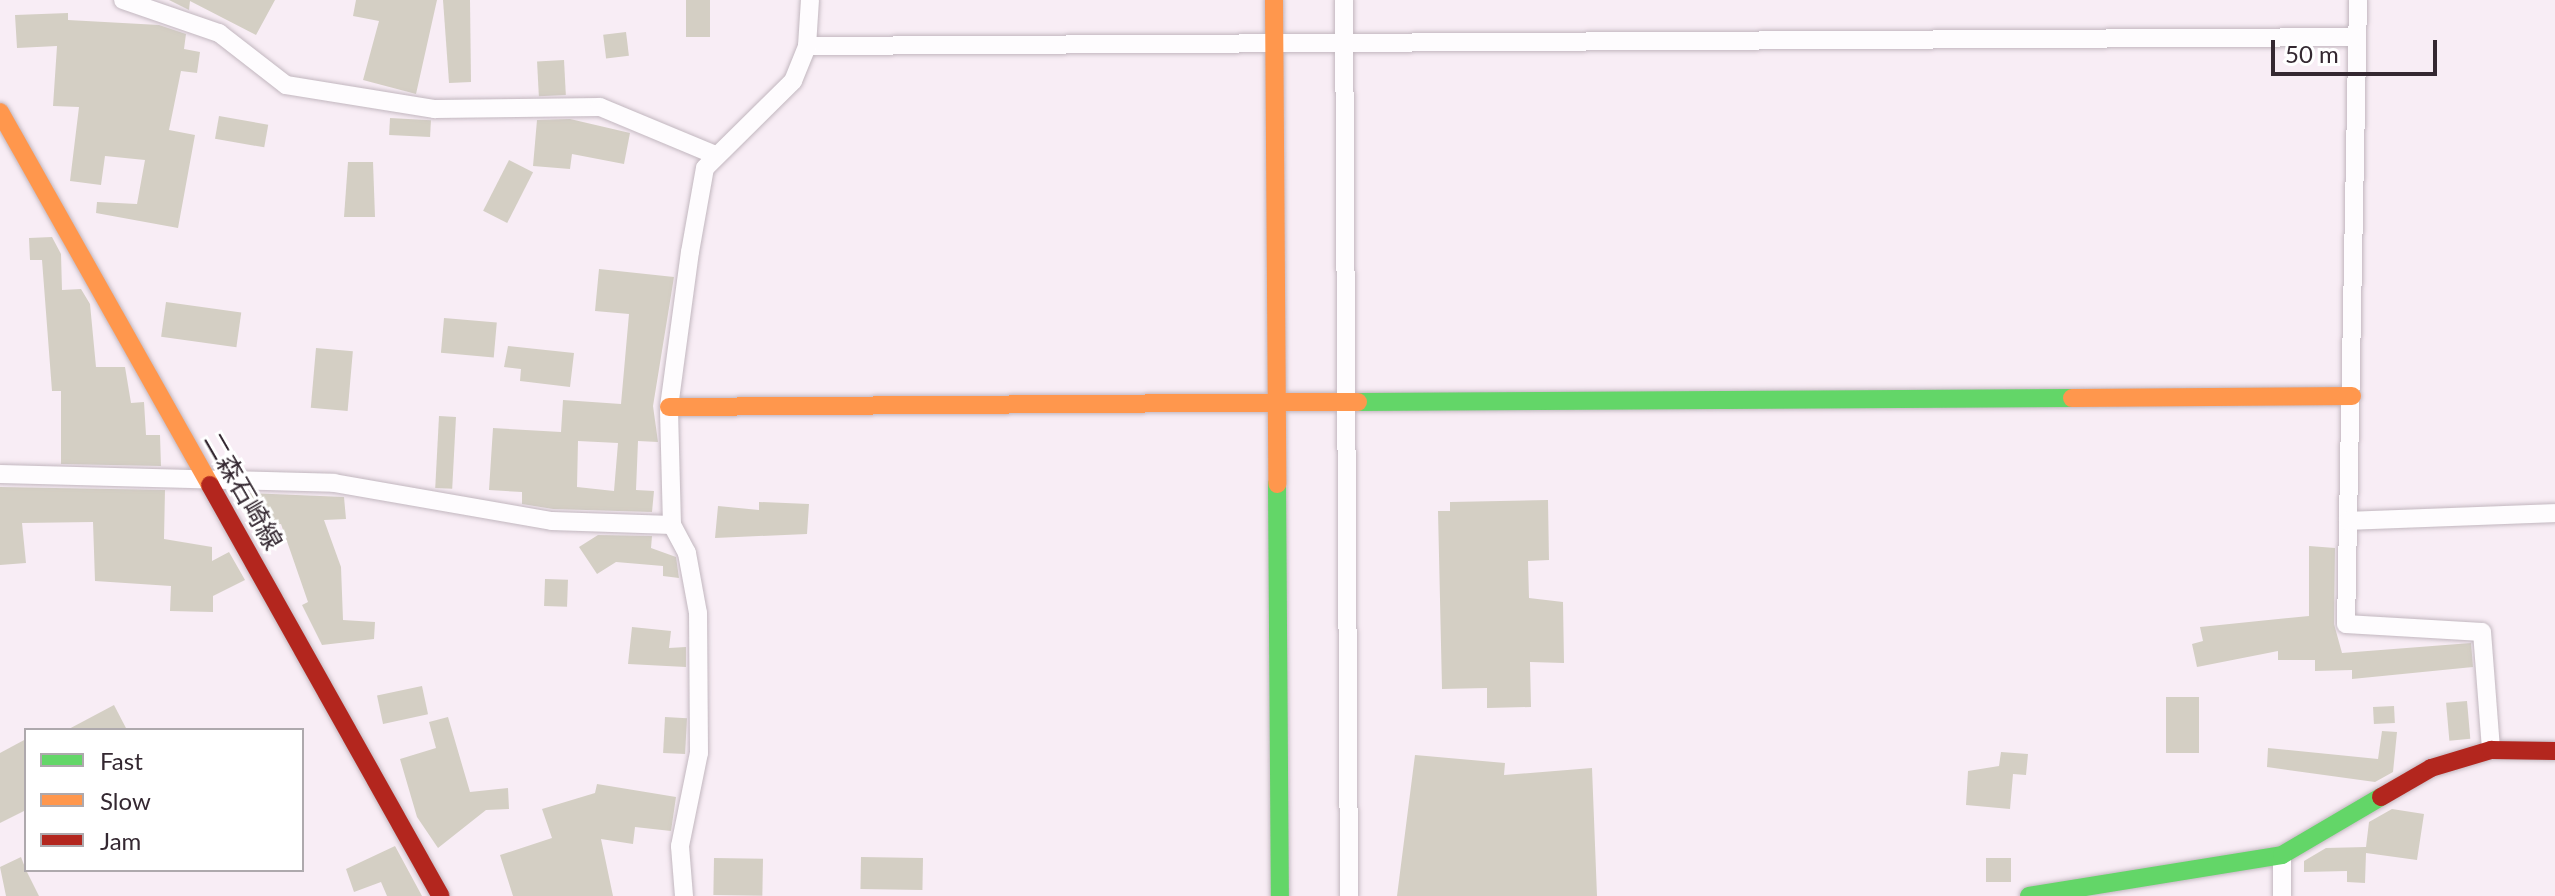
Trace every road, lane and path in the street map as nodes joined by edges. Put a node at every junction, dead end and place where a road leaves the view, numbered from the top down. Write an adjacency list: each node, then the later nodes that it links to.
1 (123, 0): 6 (street)
2 (810, 0): 8 (street)
3 (1274, 0): 9 (street)
4 (1344, 0): 10 (street)
5 (2358, 0): 7 (street)
6 (158, 5): 12 (street)
7 (2357, 37): 10 (street); 13 (street)
8 (807, 46): 9 (street); 12 (street)
9 (1275, 46): 10 (street); 15 (street)
10 (1344, 46): 14 (street)
11 (0, 112): 18 (street, 二森石崎線)
12 (713, 154): 16 (street)
13 (2352, 396): 14 (street); 20 (street)
14 (1349, 399): 15 (street); 28 (street)
15 (1277, 401): 16 (street); 27 (street)
16 (669, 407): 21 (street)
17 (0, 474): 18 (street)
18 (209, 484): 21 (street); 25 (street, 二森石崎線)
19 (2555, 513): 20 (street)
20 (2348, 521): 22 (street)
21 (672, 525): 26 (street)
22 (2491, 750): 23 (street); 24 (street)
23 (2555, 751)
24 (2282, 855): 29 (street); 30 (street)
25 (441, 896)
26 (684, 896)
27 (1280, 896)
28 (1349, 896)
29 (2029, 896)
30 (2282, 896)

